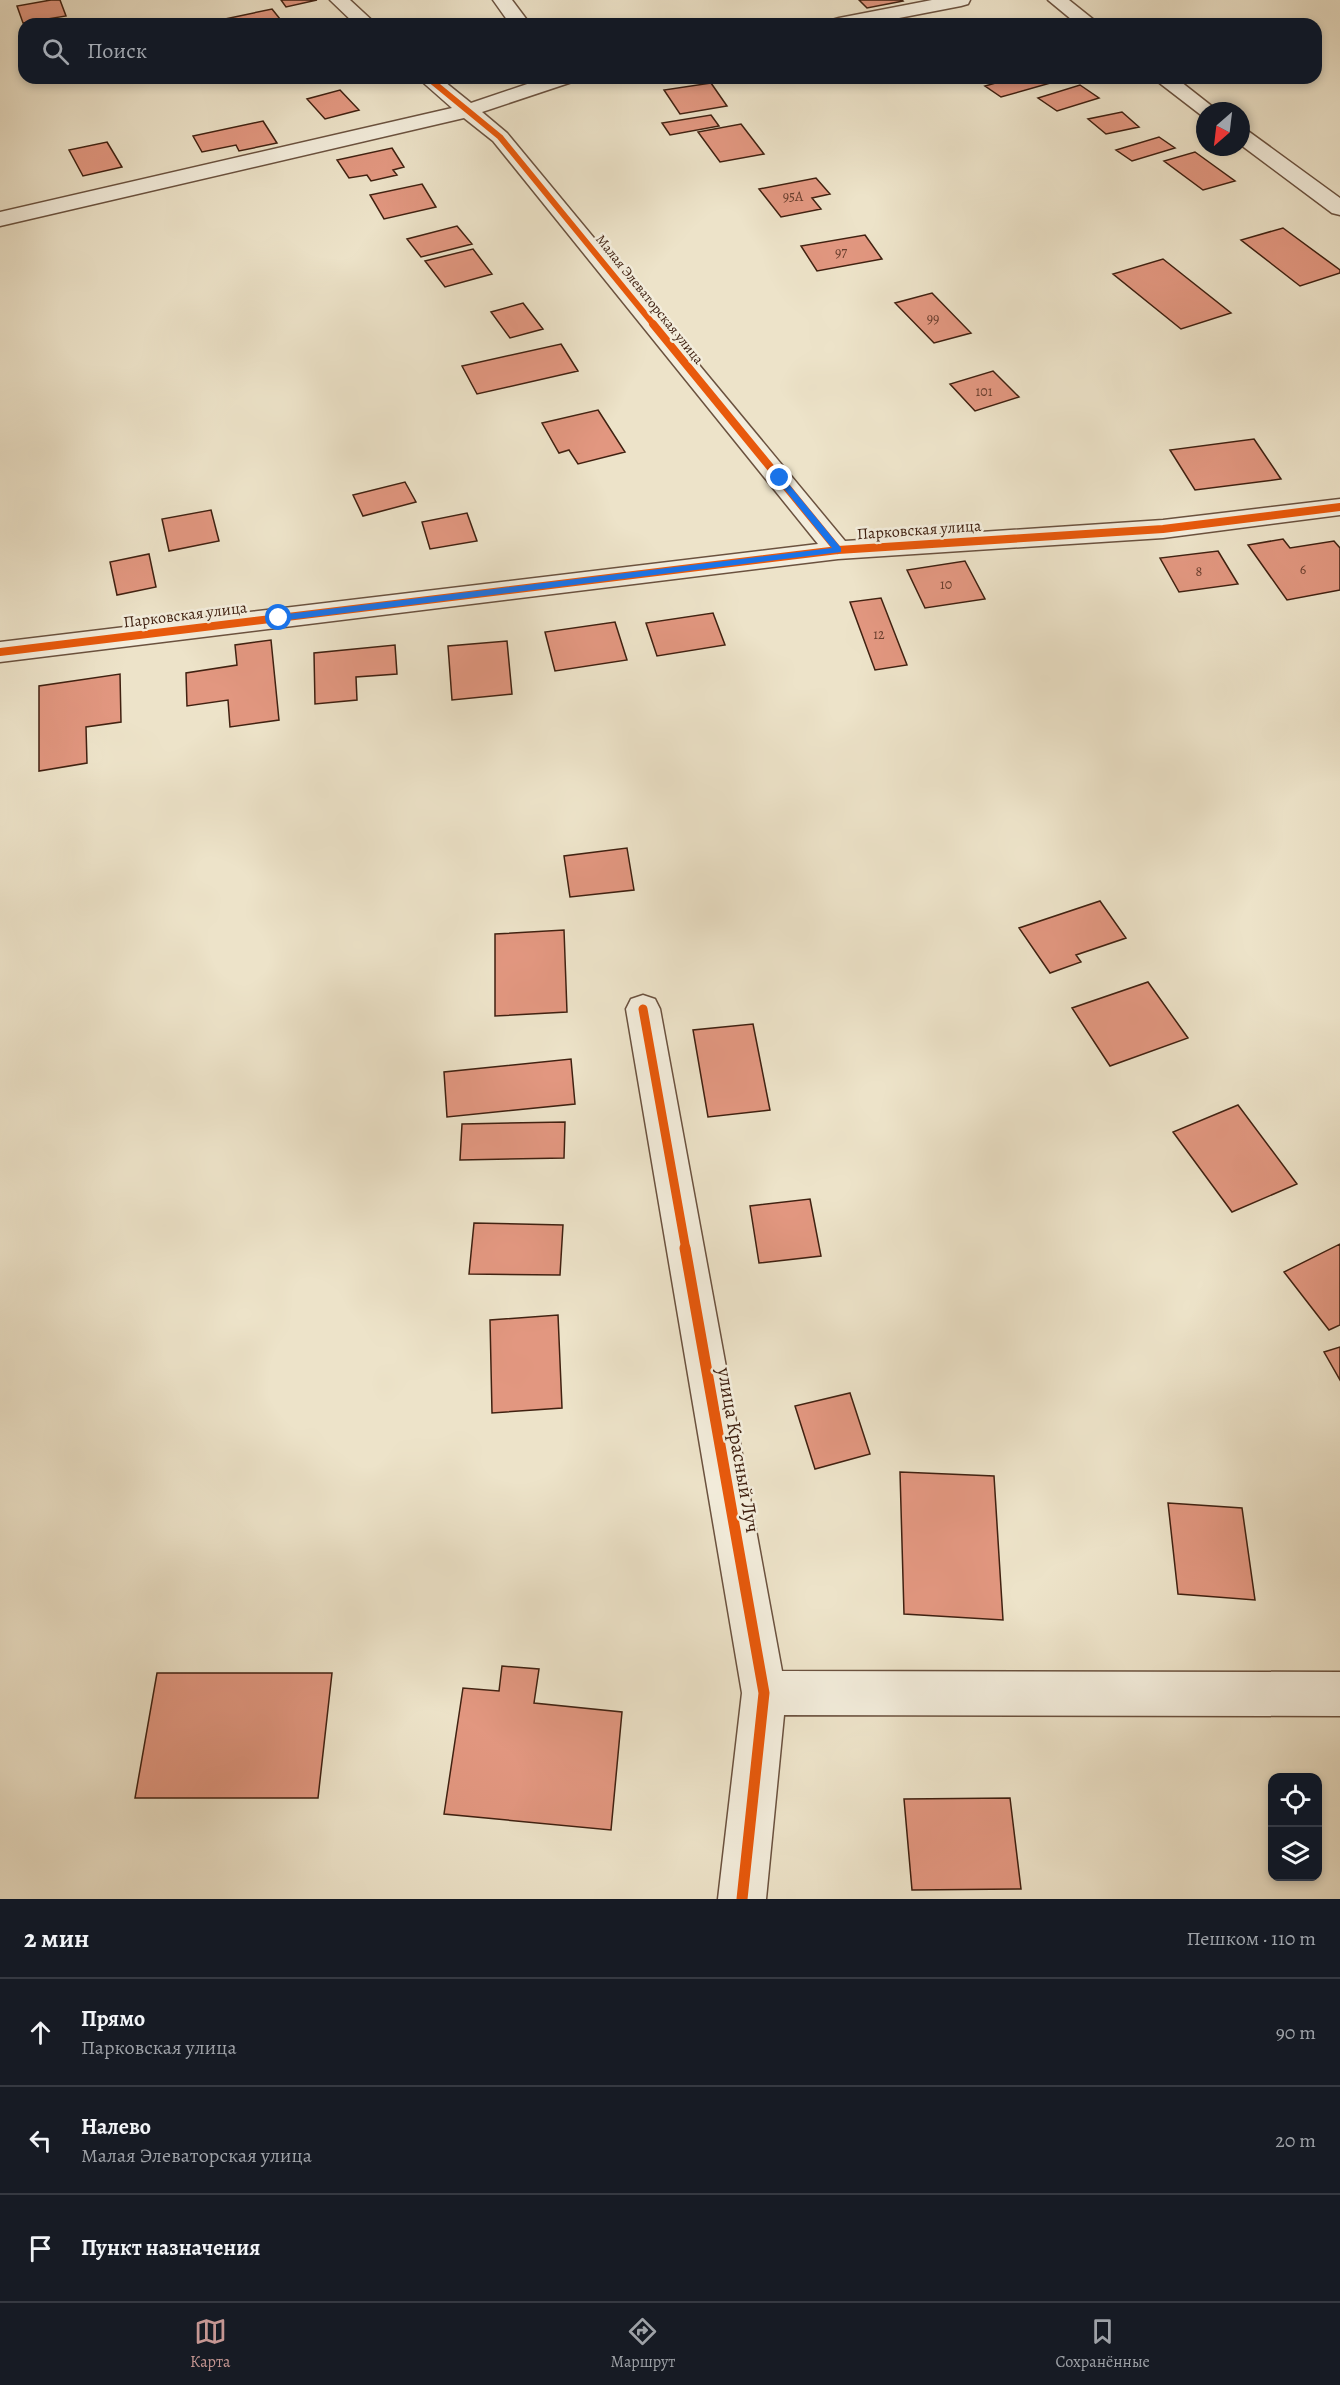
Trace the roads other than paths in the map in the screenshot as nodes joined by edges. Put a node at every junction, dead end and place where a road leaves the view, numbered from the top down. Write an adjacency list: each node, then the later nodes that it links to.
1 (339, 0): 5 (street)
2 (502, 0): 6 (street)
3 (961, 0): 7 (street)
4 (1057, 0): 8 (street)
5 (359, 18)
6 (516, 18)
7 (870, 18)
8 (1081, 18)
9 (435, 84): 13 (street, Малая Элеваторская улица)
10 (545, 84): 13 (street)
11 (1171, 84): 12 (street)
12 (1196, 102)
13 (466, 111): 16 (street); 18 (street, Малая Элеваторская улица)
14 (1250, 142): 15 (street)
15 (1340, 208)
16 (0, 219)
17 (1340, 507): 18 (street, Парковская улица)
18 (838, 550): 19 (street, Парковская улица)
19 (0, 652)
20 (643, 1009): 21 (street, улица Красный Луч)
21 (764, 1693): 22 (street); 23 (street, улица Красный Луч)
22 (1340, 1694)
23 (742, 1899)

